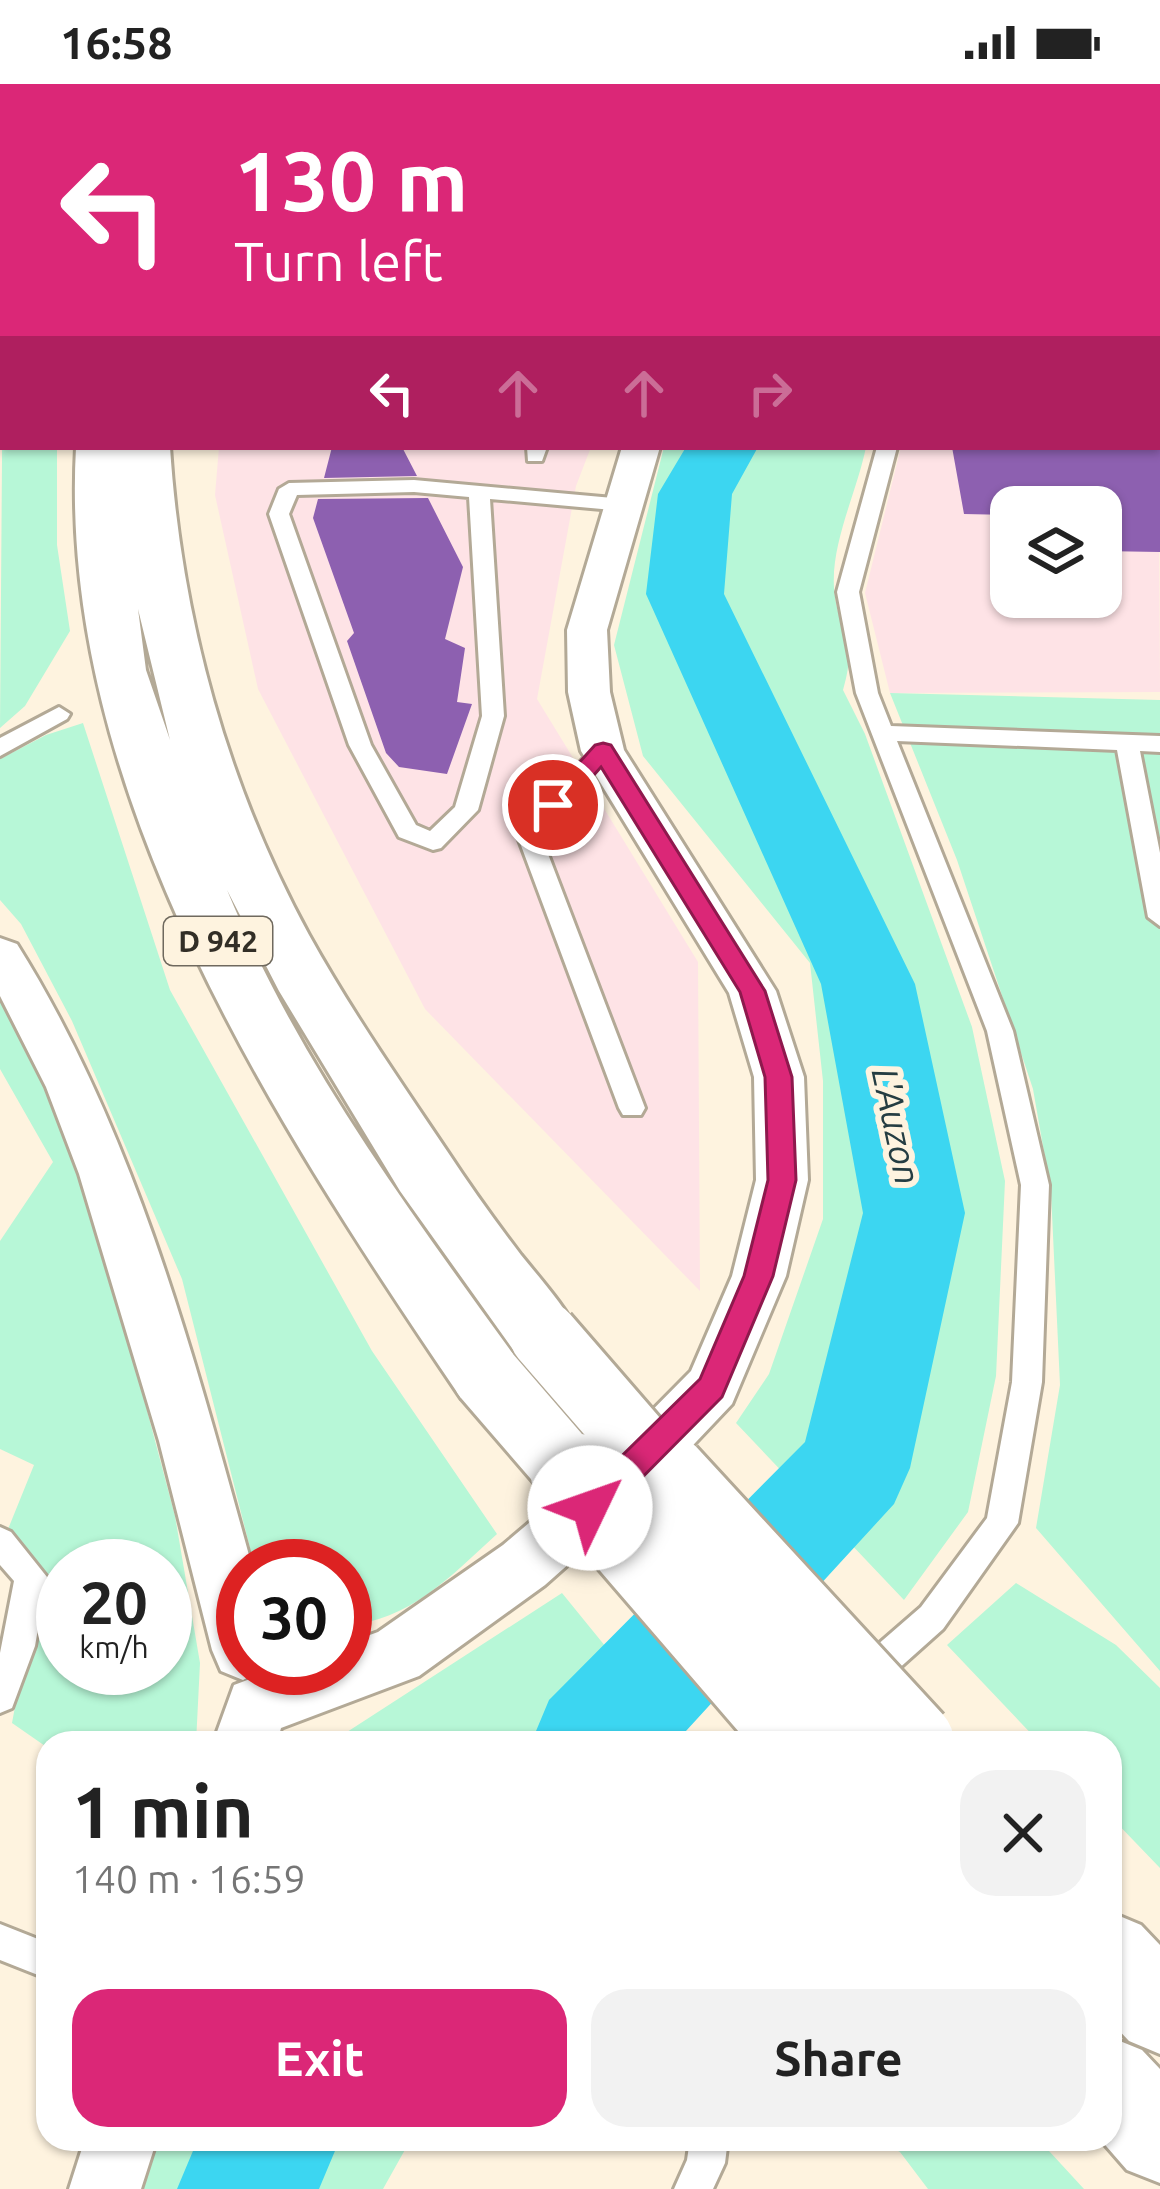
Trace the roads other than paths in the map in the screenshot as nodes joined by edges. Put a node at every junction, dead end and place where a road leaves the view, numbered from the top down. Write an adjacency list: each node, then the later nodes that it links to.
1 (100, 450): 16 (main road, D 942)
2 (146, 450): 16 (main road, D 942)
3 (640, 450): 6 (street)
4 (885, 450): 8 (lane)
5 (479, 492): 5 (lane); 6 (lane)
6 (624, 505): 12 (street)
7 (59, 714): 11 (lane)
8 (882, 733): 9 (lane); 21 (lane)
9 (1127, 742): 10 (lane); 13 (lane)
10 (1160, 743)
11 (0, 748)
12 (603, 751): 15 (lane); 19 (street)
13 (1160, 917)
14 (0, 956): 17 (street)
15 (632, 1108)
16 (516, 1356): 21 (main road, D 942, bridge); 22 (main road, D 942, bridge)
17 (217, 1539)
18 (0, 1542): 20 (lane)
19 (372, 1661)
20 (0, 1697)
21 (824, 1717)
22 (900, 1731)
23 (0, 1942): 24 (lane)
24 (36, 1956)
25 (1122, 1970): 26 (main road)
26 (1160, 2010)
27 (1122, 2095): 28 (main road)
28 (1160, 2137)
29 (117, 2151): 31 (street)
30 (708, 2151): 32 (lane)
31 (105, 2189)
32 (692, 2189)

